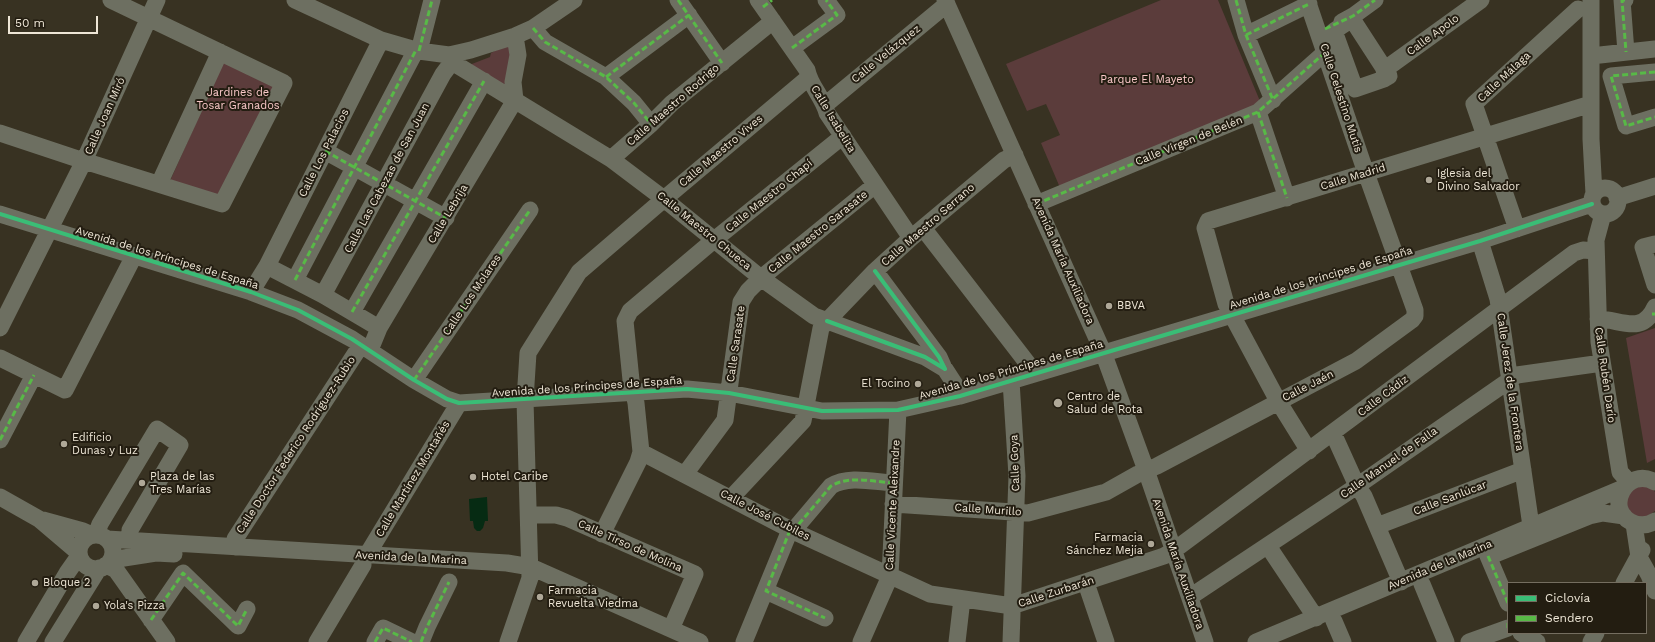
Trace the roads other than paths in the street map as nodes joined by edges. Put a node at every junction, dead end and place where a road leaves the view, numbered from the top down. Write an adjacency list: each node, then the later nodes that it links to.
1 (111, 0): 17 (street)
2 (157, 0): 17 (street, Calle Joan Miró)
3 (295, 0): 23 (street)
4 (432, 0): 26 (street)
5 (574, 0): 19 (street)
6 (678, 0): 16 (street)
7 (826, 0): 24 (street)
8 (1236, 0): 21 (street)
9 (1375, 0): 20 (street)
10 (1481, 0): 33 (street, Calle Apolo)
11 (1625, 0): 28 (street)
12 (764, 2): 18 (street, Calle Isabelita)
13 (946, 2): 40 (street, Calle Velázquez); 49 (street, Avenida María Auxiliadora)
14 (1308, 2): 21 (street); 29 (street, Calle Celestino Mutis)
15 (1582, 5): 30 (street, Calle Rubén Darío); 47 (street, Calle Málaga)
16 (689, 15): 32 (street); 35 (street)
17 (149, 17): 27 (street); 51 (street, Calle Joan Miró)
18 (773, 21): 24 (street, Calle Isabelita); 32 (street, Calle Maestro Rodrigo)
19 (534, 28): 22 (street); 35 (street)
20 (1325, 29)
21 (1246, 35): 39 (street)
22 (515, 36): 31 (street); 38 (street)
23 (381, 40): 26 (street); 48 (street, Calle Los Palacios)
24 (792, 48): 36 (street, Calle Isabelita)
25 (1655, 49): 28 (street)
26 (417, 51): 31 (street); 52 (street)
27 (220, 52): 54 (street); 54 (street)
28 (1626, 52): 30 (street)
29 (1326, 54): 39 (street, Calle Virgen de Belén); 53 (street, Calle Celestino Mutis)
30 (1591, 56): 41 (street, Calle Rubén Darío)
31 (451, 58): 37 (street, Calle Maestro Chueca); 55 (street, Calle Las Cabezas de San Juan)
32 (722, 63): 44 (street, Calle Maestro Rodrigo)
33 (1384, 70)
34 (1655, 72): 43 (street)
35 (606, 77): 44 (street)
36 (808, 78): 40 (street, Calle Isabelita); 59 (street, Calle Maestro Vives)
37 (484, 82): 38 (street, Calle Maestro Chueca); 61 (street)
38 (515, 100): 50 (street, Calle Maestro Chueca); 65 (street, Calle Lebrija)
39 (1273, 100): 42 (street, Calle Virgen de Belén)
40 (825, 104): 46 (street, Calle Isabelita)
41 (1591, 104): 47 (street, Calle Madrid); 60 (street, Calle Rubén Darío)
42 (1258, 112): 58 (street); 62 (street, Calle Virgen de Belén)
43 (1655, 117)
44 (651, 124): 50 (street, Calle Maestro Rodrigo)
45 (0, 133): 51 (street)
46 (843, 136): 56 (street, Calle Isabelita); 69 (street, Calle Maestro Chapí)
47 (1485, 137): 53 (street, Calle Madrid); 66 (street, Calle Málaga)
48 (325, 151): 52 (street); 75 (street, Calle Los Palacios)
49 (1015, 155): 62 (street, Avenida María Auxiliadora); 68 (street, Calle Maestro Serrano)
50 (611, 159): 59 (street, Calle Maestro Chueca)
51 (84, 161): 54 (street); 67 (street, Calle Joan Miró)
52 (354, 168): 55 (street); 78 (street)
53 (1366, 173): 58 (street, Calle Madrid); 74 (street, Calle Celestino Mutis)
54 (159, 184)
55 (383, 184): 61 (street); 81 (street, Calle Las Cabezas de San Juan)
56 (875, 186): 68 (street, Calle Isabelita); 77 (street, Calle Maestro Sarasate)
57 (1655, 186): 60 (street, Avenida de los Príncipes de España)
58 (1287, 198): 85 (street, Calle Madrid)
59 (664, 199): 69 (street, Calle Maestro Chueca); 103 (street, Calle Maestro Vives)
60 (1601, 201): 66 (street, Avenida de los Príncipes de España); 72 (street, Calle Rubén Darío)
61 (416, 202): 65 (street); 83 (street)
62 (1036, 204): 91 (street, Avenida María Auxiliadora)
63 (530, 210): 97 (street, Calle Los Molares)
64 (0, 214): 67 (street, Avenida de los Príncipes de España)
65 (446, 218): 89 (street, Calle Lebrija)
66 (1516, 229): 70 (street, Avenida de los Príncipes de España)
67 (50, 231): 73 (street, Avenida de los Príncipes de España); 88 (street, Calle Joan Miró)
68 (917, 233): 76 (street, Calle Maestro Serrano); 95 (street, Calle Isabelita)
69 (714, 240): 77 (street, Calle Maestro Chueca); 101 (street, Calle Maestro Chapí)
70 (1480, 241): 74 (street, Avenida de los Príncipes de España); 82 (street, Calle Jerez de la Frontera)
71 (1655, 244): 79 (street)
72 (1596, 246): 82 (street, Calle Cádiz); 86 (street, Calle Rubén Darío)
73 (134, 256): 80 (street, Avenida de los Príncipes de España); 96 (street)
74 (1398, 265): 85 (street, Avenida de los Príncipes de España); 104 (street, Calle Jaén)
75 (267, 266): 78 (street); 80 (street, Calle Los Palacios)
76 (875, 271): 87 (street, Calle Maestro Serrano); 94 (street)
77 (761, 278): 87 (street, Calle Maestro Chueca); 100 (street, Calle Sarasate)
78 (295, 280): 81 (street)
79 (1655, 285)
80 (251, 292): 90 (street, Avenida de los Príncipes de España)
81 (323, 295): 83 (street)
82 (1499, 310): 98 (street, Calle Jerez de la Frontera); 108 (street, Calle Cádiz)
83 (352, 312): 89 (street)
84 (1654, 312): 86 (street)
85 (1232, 314): 91 (street, Avenida de los Príncipes de España); 104 (street)
86 (1598, 319): 93 (street, Calle Rubén Darío)
87 (827, 321): 94 (street, Calle Maestro Chueca); 106 (street, Calle Maestro Serrano)
88 (0, 328)
89 (379, 328): 90 (street, Calle Lebrija)
90 (366, 347): 97 (street, Avenida de los Príncipes de España); 133 (street, Calle Doctor Federico Rodríguez-Rubio)
91 (1103, 352): 95 (street, Avenida de los Príncipes de España); 112 (street, Avenida María Auxiliadora)
92 (0, 358): 96 (street)
93 (1602, 363): 98 (street, Calle Manuel de Falla); 117 (street, Calle Rubén Darío)
94 (945, 369): 102 (street, Calle Maestro Chueca)
95 (1035, 373): 99 (street, Avenida de los Príncipes de España)
96 (34, 375): 109 (street)
97 (414, 380): 105 (street, Avenida de los Príncipes de España)
98 (1509, 380): 113 (street, Calle Jerez de la Frontera); 118 (street, Calle Manuel de Falla)
99 (1011, 381): 102 (street, Avenida de los Príncipes de España); 122 (street, Calle Goya)
100 (729, 393): 101 (street, Avenida de los Príncipes de España); 106 (street, Avenida de los Príncipes de España); 114 (street, Calle Sarasate)
101 (633, 394): 103 (street, Avenida de los Príncipes de España); 111 (street, Calle Maestro Chapí)
102 (960, 396): 107 (street, Avenida de los Príncipes de España)
103 (525, 400): 105 (street, Avenida de los Príncipes de España); 123 (street, Calle Maestro Vives)
104 (1278, 401): 110 (street); 112 (street, Calle Jaén)
105 (459, 403): 138 (street, Calle Martínez Montañés)
106 (806, 409): 107 (street, Avenida de los Príncipes de España); 120 (street, Calle Maestro Serrano)
107 (898, 410): 116 (street, Calle Vicente Aleixandre)
108 (1333, 433): 110 (street, Calle Cádiz); 118 (street)
109 (0, 440)
110 (1309, 451): 134 (street, Calle Cádiz)
111 (641, 452): 114 (street, Calle José Cubiles); 129 (street)
112 (1146, 470): 122 (street, Calle Murillo); 134 (street, Avenida María Auxiliadora)
113 (1523, 470): 126 (street, Calle Sanlúcar); 127 (street, Calle Jerez de la Frontera)
114 (685, 474): 120 (street, Calle José Cubiles)
115 (1652, 479): 117 (street, Avenida de la Marina)
116 (894, 483): 121 (street, Calle Vicente Aleixandre); 128 (street)
117 (1626, 485): 125 (street); 127 (street, Avenida de la Marina)
118 (1357, 486): 126 (street); 132 (street, Calle Manuel de Falla)
119 (0, 498): 124 (street)
120 (731, 498): 128 (street, Calle José Cubiles)
121 (893, 504): 122 (street, Calle Murillo); 141 (street, Calle Vicente Aleixandre)
122 (1017, 511): 152 (street, Calle Goya)
123 (529, 515): 129 (street, Calle Tirso de Molina); 140 (street, Calle Maestro Vives)
124 (39, 519): 130 (street, Avenida de la Marina); 135 (street)
125 (1641, 521): 136 (street, Avenida de la Marina); 137 (street)
126 (1377, 526): 143 (street)
127 (1531, 526): 143 (street, Avenida de la Marina)
128 (791, 530): 141 (street, Calle José Cubiles); 147 (street)
129 (602, 534): 160 (street, Calle Tirso de Molina)
130 (98, 536): 131 (street, Avenida de la Marina); 131 (street); 135 (street); 139 (street)
131 (130, 539): 133 (street, Avenida de la Marina)
132 (1268, 546): 149 (street, Calle Manuel de Falla); 155 (street)
133 (235, 547): 138 (street, Avenida de la Marina)
134 (1173, 551): 145 (street, Calle Zurbarán); 149 (street, Avenida María Auxiliadora)
135 (79, 554): 139 (street); 161 (street)
136 (1488, 556): 146 (street, Avenida de la Marina); 151 (street)
137 (1639, 557): 144 (street); 148 (street)
138 (365, 560): 139 (street, Avenida de la Marina); 140 (street, Avenida de la Marina); 164 (street, Calle Martínez Montañés)
139 (105, 564): 156 (street); 162 (street)
140 (530, 572): 160 (street, Avenida de la Marina); 168 (street)
141 (890, 576): 150 (street, Calle Zurbarán); 171 (street, Calle Vicente Aleixandre)
142 (449, 582): 167 (street)
143 (1401, 582): 155 (street, Avenida de la Marina)
144 (1625, 582)
145 (1086, 583): 152 (street, Calle Zurbarán); 174 (street)
146 (1422, 584): 157 (street, Avenida de la Marina); 179 (street)
147 (766, 591): 154 (street); 170 (street)
148 (1655, 591)
149 (1190, 598): 175 (street, Avenida María Auxiliadora)
150 (962, 599): 152 (street, Calle Zurbarán); 172 (street)
151 (1507, 601)
152 (1012, 606): 173 (street, Calle Goya)
153 (247, 609): 156 (street)
154 (825, 618)
155 (1316, 618): 176 (street, Avenida de la Marina)
156 (151, 620): 163 (street)
157 (1334, 620): 177 (street, Avenida de la Marina); 178 (street)
158 (1507, 628): 180 (street)
159 (1523, 634): 181 (street)
160 (674, 636): 169 (street, Avenida de la Marina)
161 (26, 642)
162 (52, 642)
163 (167, 642)
164 (317, 642)
165 (375, 642): 166 (street)
166 (412, 642)
167 (421, 642)
168 (508, 642)
169 (700, 642)
170 (744, 642)
171 (861, 642)
172 (958, 642)
173 (1011, 642)
174 (1106, 642)
175 (1205, 642)
176 (1256, 642)
177 (1283, 642)
178 (1343, 642)
179 (1446, 642)
180 (1469, 642)
181 (1537, 642)

